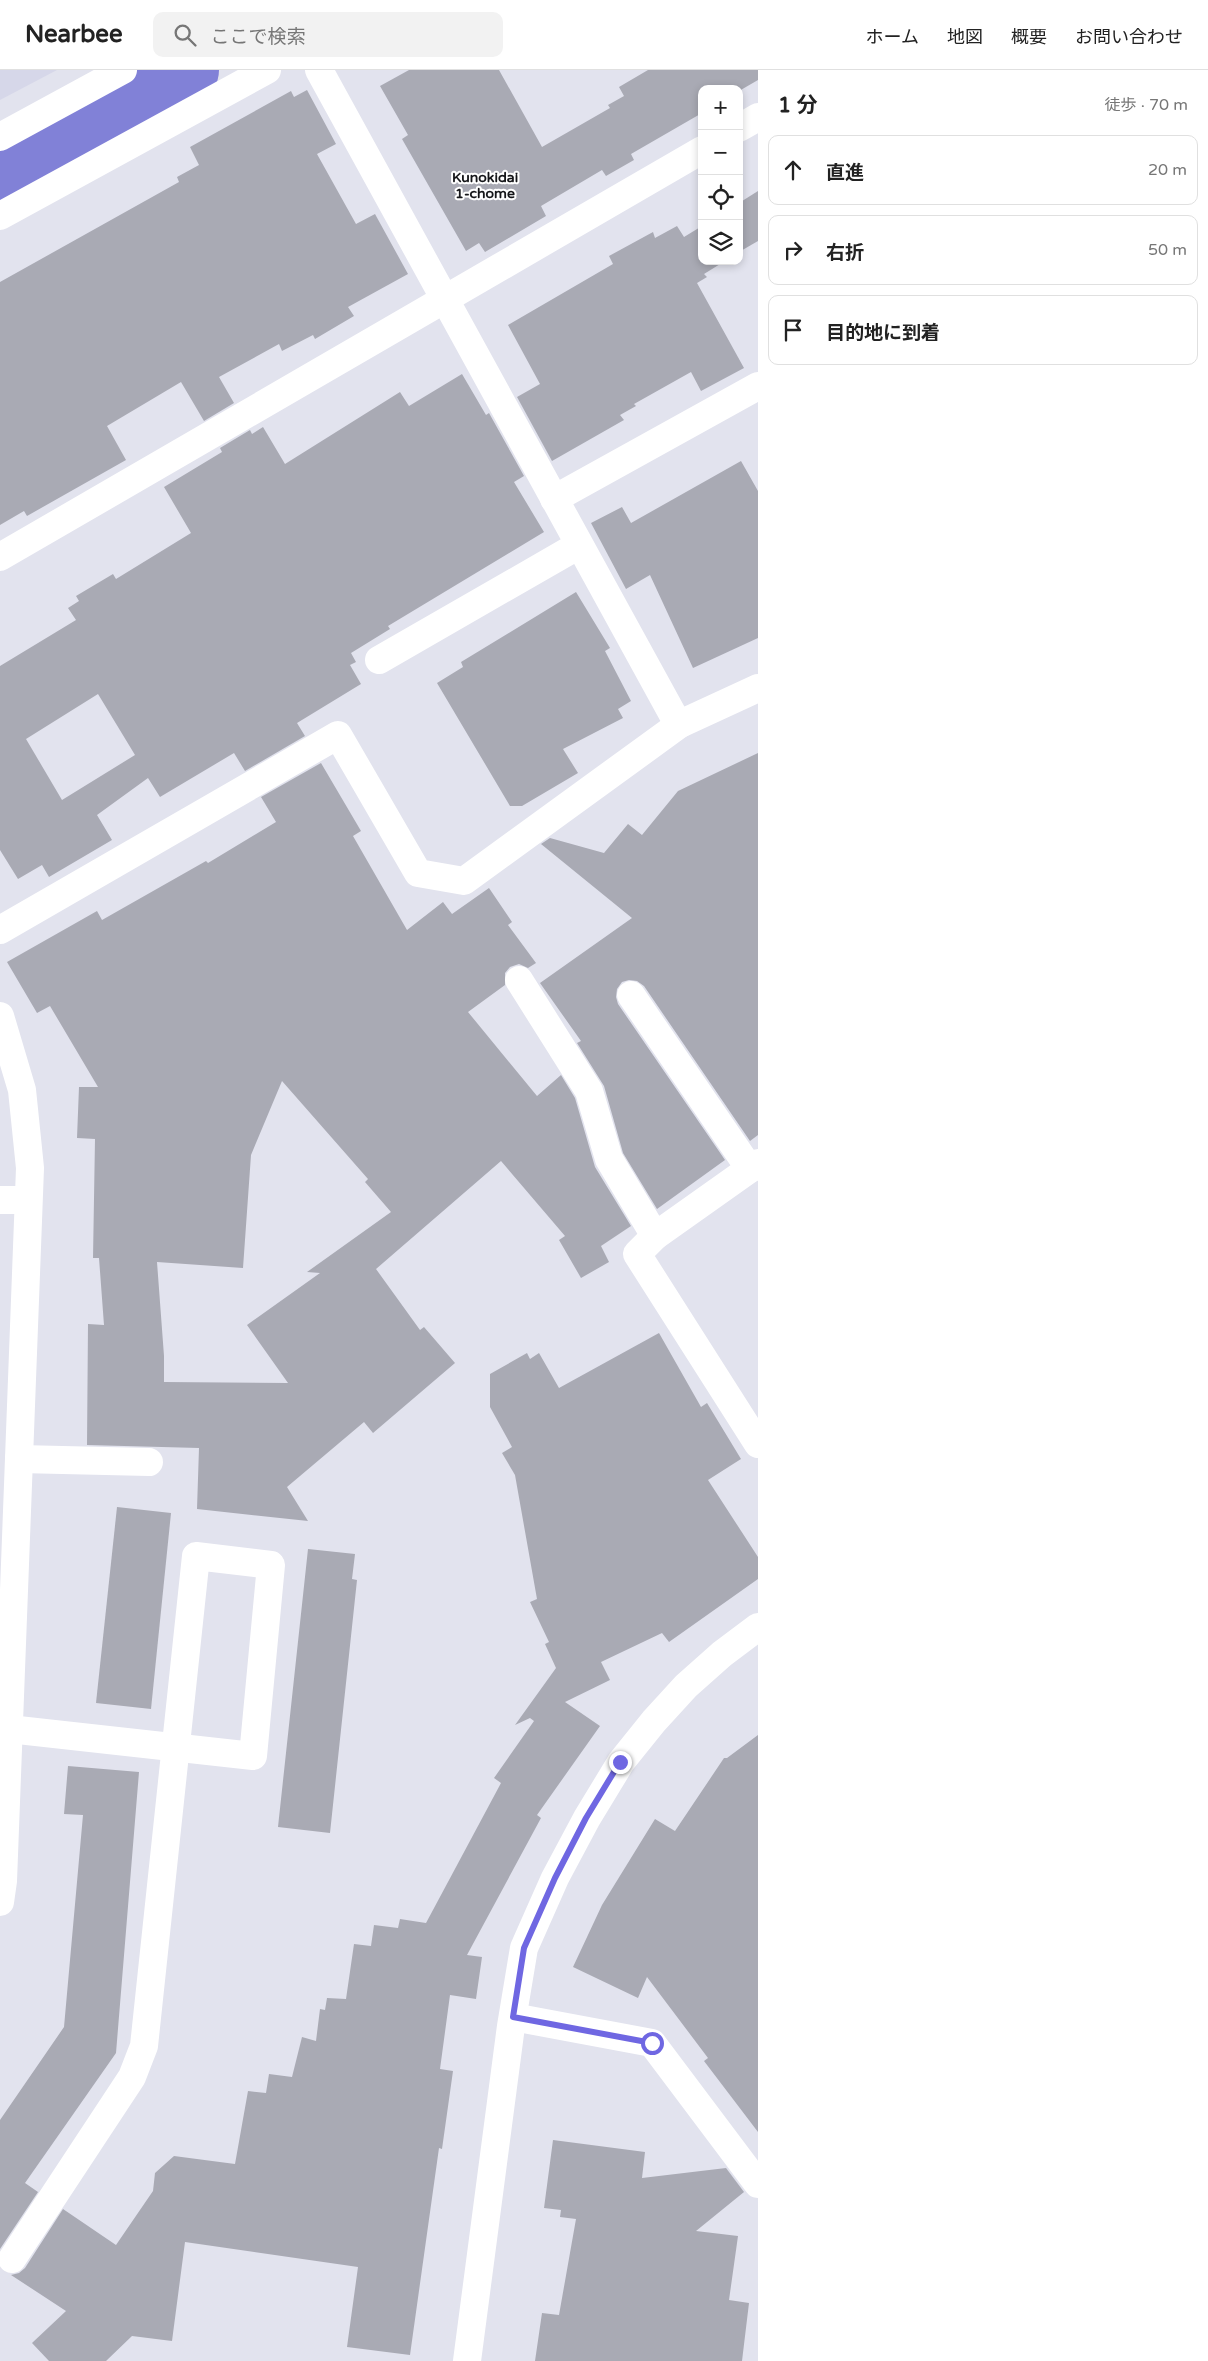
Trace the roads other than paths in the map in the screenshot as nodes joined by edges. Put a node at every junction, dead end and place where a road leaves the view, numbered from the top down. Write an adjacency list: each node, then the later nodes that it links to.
1 (123, 70): 6 (street)
2 (267, 70): 8 (street)
3 (319, 70): 9 (street)
4 (758, 117): 5 (street)
5 (743, 126)
6 (0, 137)
7 (698, 152): 9 (street)
8 (0, 216)
9 (445, 299): 11 (street); 13 (street)
10 (758, 386): 11 (street)
11 (554, 499): 12 (street)
12 (579, 545): 14 (street); 16 (street)
13 (0, 558)
14 (379, 660)
15 (758, 688): 16 (street)
16 (680, 724): 17 (street)
17 (0, 930)
18 (519, 980): 24 (street)
19 (631, 995): 21 (street)
20 (0, 1016): 23 (street)
21 (754, 1166): 24 (street)
22 (0, 1200): 23 (street)
23 (28, 1200): 25 (street)
24 (655, 1236): 26 (street)
25 (11, 1396): 27 (street)
26 (758, 1444)
27 (19, 1458): 28 (street); 30 (street)
28 (149, 1462)
29 (758, 1627): 33 (street)
30 (9, 1729): 31 (street); 32 (street)
31 (176, 1747): 31 (street); 35 (street)
32 (0, 1902)
33 (513, 2017): 34 (street); 36 (street)
34 (758, 2184)
35 (12, 2258)
36 (467, 2361)

